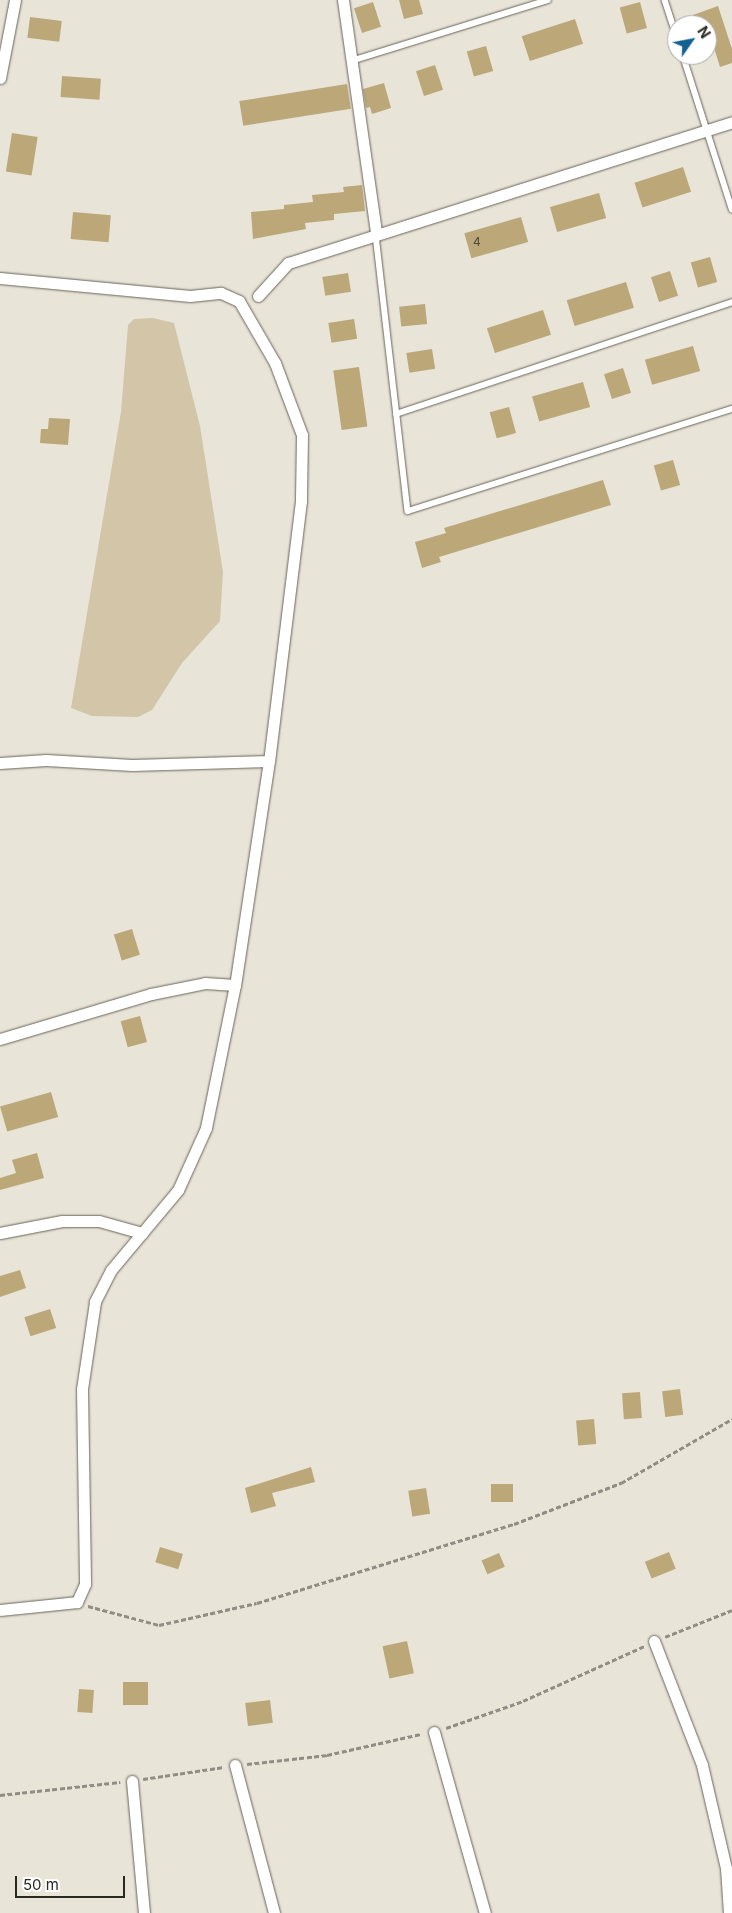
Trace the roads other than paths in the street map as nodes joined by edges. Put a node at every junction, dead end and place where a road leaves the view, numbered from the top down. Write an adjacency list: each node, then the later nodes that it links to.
1 (15, 0): 8 (street)
2 (343, 0): 6 (street)
3 (548, 0): 6 (lane)
4 (665, 0): 5 (lane)
5 (670, 15)
6 (350, 61): 12 (street)
7 (686, 65): 10 (lane)
8 (0, 78)
9 (732, 122): 10 (street)
10 (708, 131): 11 (lane); 12 (street)
11 (732, 209)
12 (376, 233): 14 (street); 17 (lane)
13 (0, 278): 18 (street)
14 (258, 296)
15 (732, 302): 17 (lane)
16 (732, 409): 17 (lane)
17 (396, 414)
18 (269, 761): 19 (street); 20 (street)
19 (0, 763)
20 (235, 986): 21 (street); 23 (street)
21 (0, 1039)
22 (0, 1233): 23 (street)
23 (142, 1234): 24 (street)
24 (0, 1610)
25 (654, 1641): 32 (street)
26 (434, 1732): 31 (street)
27 (235, 1766): 30 (street)
28 (132, 1781): 29 (street)
29 (144, 1913)
30 (274, 1913)
31 (485, 1913)
32 (729, 1913)

